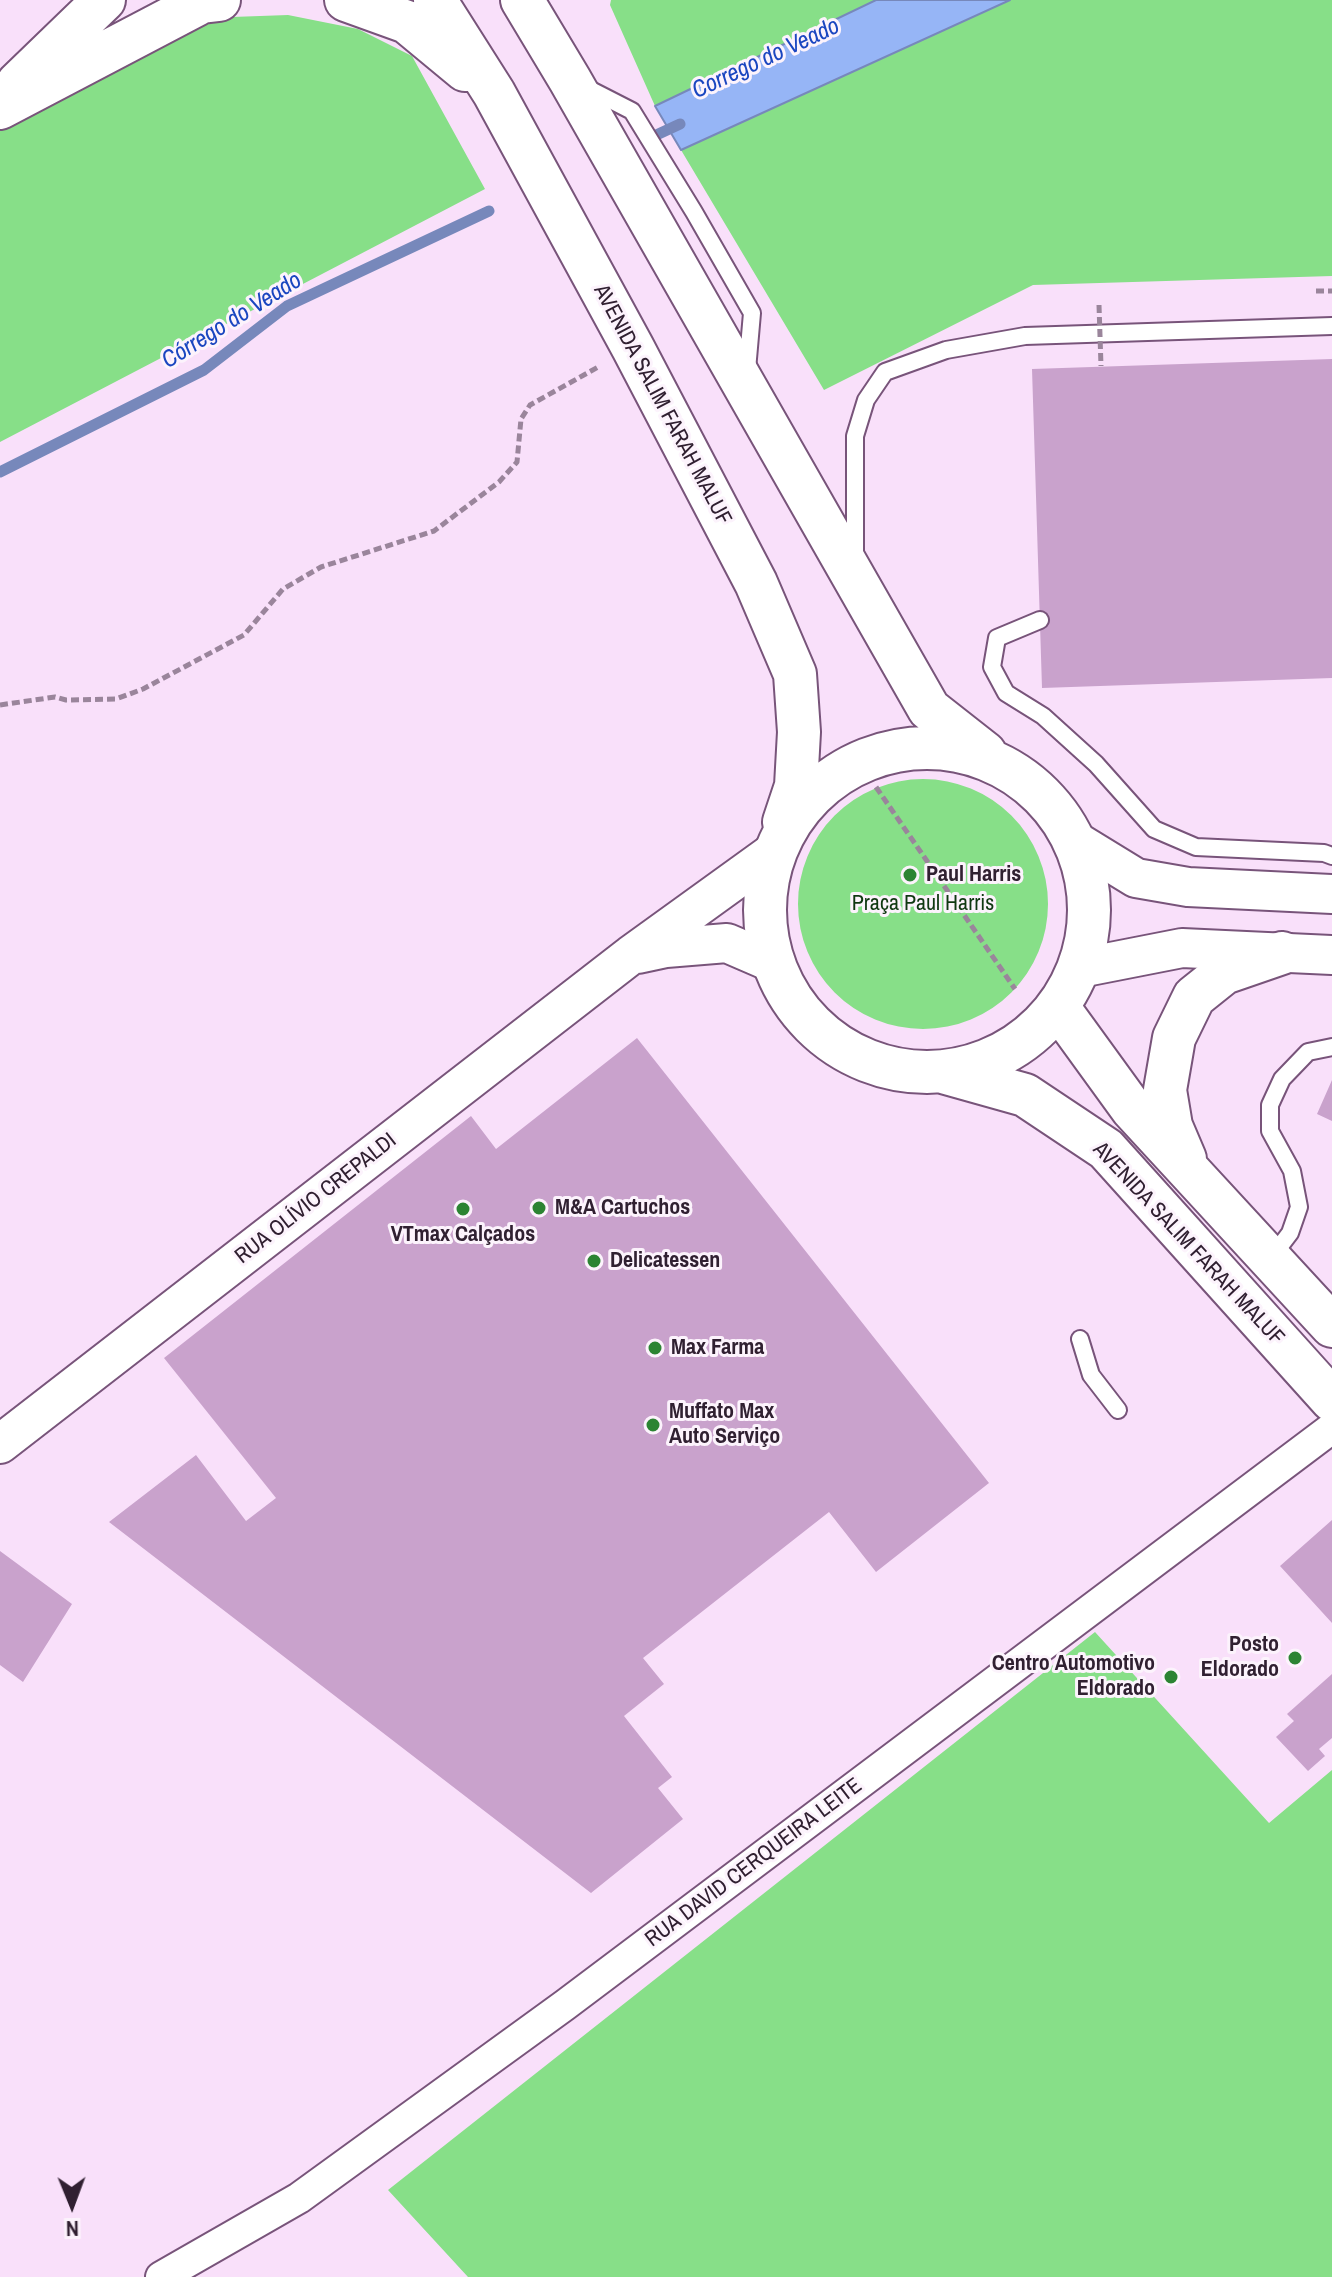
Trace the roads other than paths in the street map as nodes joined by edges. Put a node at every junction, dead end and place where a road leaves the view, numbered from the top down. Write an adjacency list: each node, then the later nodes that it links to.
1 (104, 0): 9 (main road)
2 (219, 0): 10 (main road)
3 (346, 0): 8 (main road)
4 (435, 0): 8 (main road, AVENIDA SALIM FARAH MALUF)
5 (522, 0): 7 (main road)
6 (553, 0): 7 (main road)
7 (570, 80): 12 (main road)
8 (494, 93): 16 (main road, AVENIDA SALIM FARAH MALUF)
9 (0, 101)
10 (0, 108)
11 (1332, 326): 12 (lane)
12 (856, 581): 14 (main road)
13 (1040, 620): 17 (lane)
14 (995, 761): 15 (main road); 16 (main road)
15 (1074, 840): 18 (street); 23 (main road)
16 (778, 844): 20 (street, RUA OLÍVIO CREPALDI); 22 (main road, AVENIDA SALIM FARAH MALUF)
17 (1332, 856)
18 (1332, 894)
19 (1282, 953): 21 (street); 23 (street); 27 (main road)
20 (631, 955): 22 (street); 34 (street, RUA OLÍVIO CREPALDI)
21 (1332, 955)
22 (771, 962): 26 (main road, AVENIDA SALIM FARAH MALUF)
23 (1080, 968): 24 (main road)
24 (1058, 1007): 26 (main road); 27 (main road)
25 (1332, 1047): 28 (lane)
26 (942, 1072): 31 (main road, AVENIDA SALIM FARAH MALUF)
27 (1192, 1174): 28 (main road)
28 (1270, 1259): 29 (main road)
29 (1332, 1326)
30 (1080, 1339): 32 (lane)
31 (1332, 1400)
32 (1118, 1410)
33 (1332, 1428): 35 (street, RUA DAVID CERQUEIRA LEITE)
34 (0, 1444)
35 (161, 2277)

